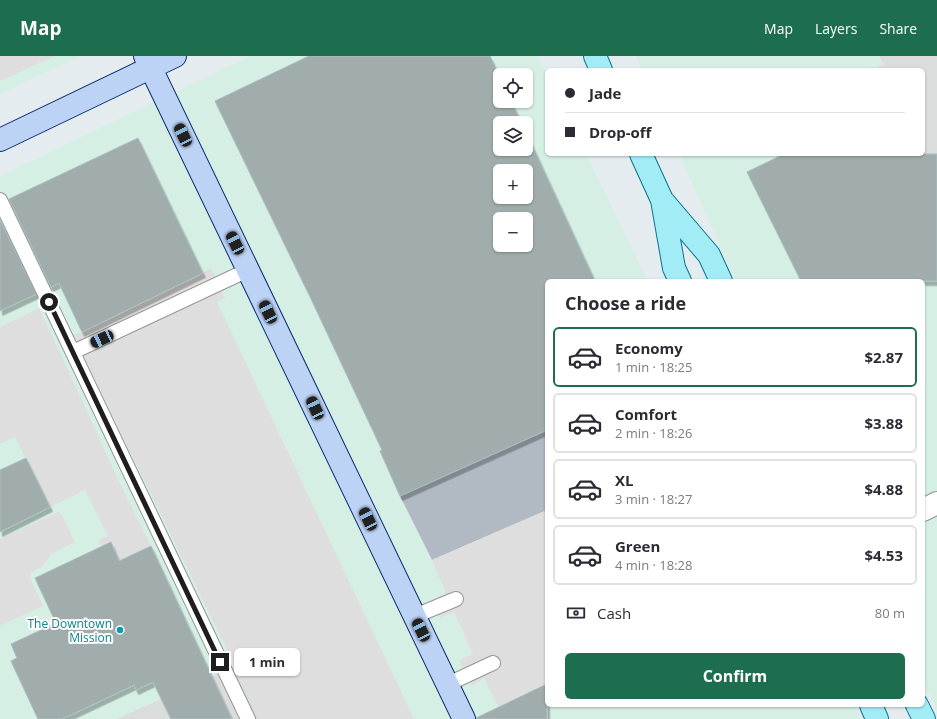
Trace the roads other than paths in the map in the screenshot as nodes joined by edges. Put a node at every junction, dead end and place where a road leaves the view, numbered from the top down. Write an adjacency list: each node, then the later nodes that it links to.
1 (175, 56): 3 (street)
2 (595, 56): 4 (main road)
3 (148, 62): 5 (street); 9 (street)
4 (600, 68)
5 (0, 140)
6 (642, 156): 8 (main road)
7 (0, 200): 12 (lane)
8 (662, 200): 10 (main road); 11 (main road)
9 (248, 270): 12 (lane); 16 (street)
10 (679, 279)
11 (720, 279)
12 (73, 352): 22 (lane)
13 (937, 503): 14 (street)
14 (925, 509)
15 (456, 599): 16 (lane)
16 (415, 616): 18 (street)
17 (493, 662): 18 (lane)
18 (448, 684): 21 (street)
19 (872, 707): 23 (main road)
20 (918, 707): 24 (main road)
21 (462, 718)
22 (248, 719)
23 (877, 719)
24 (924, 719)

